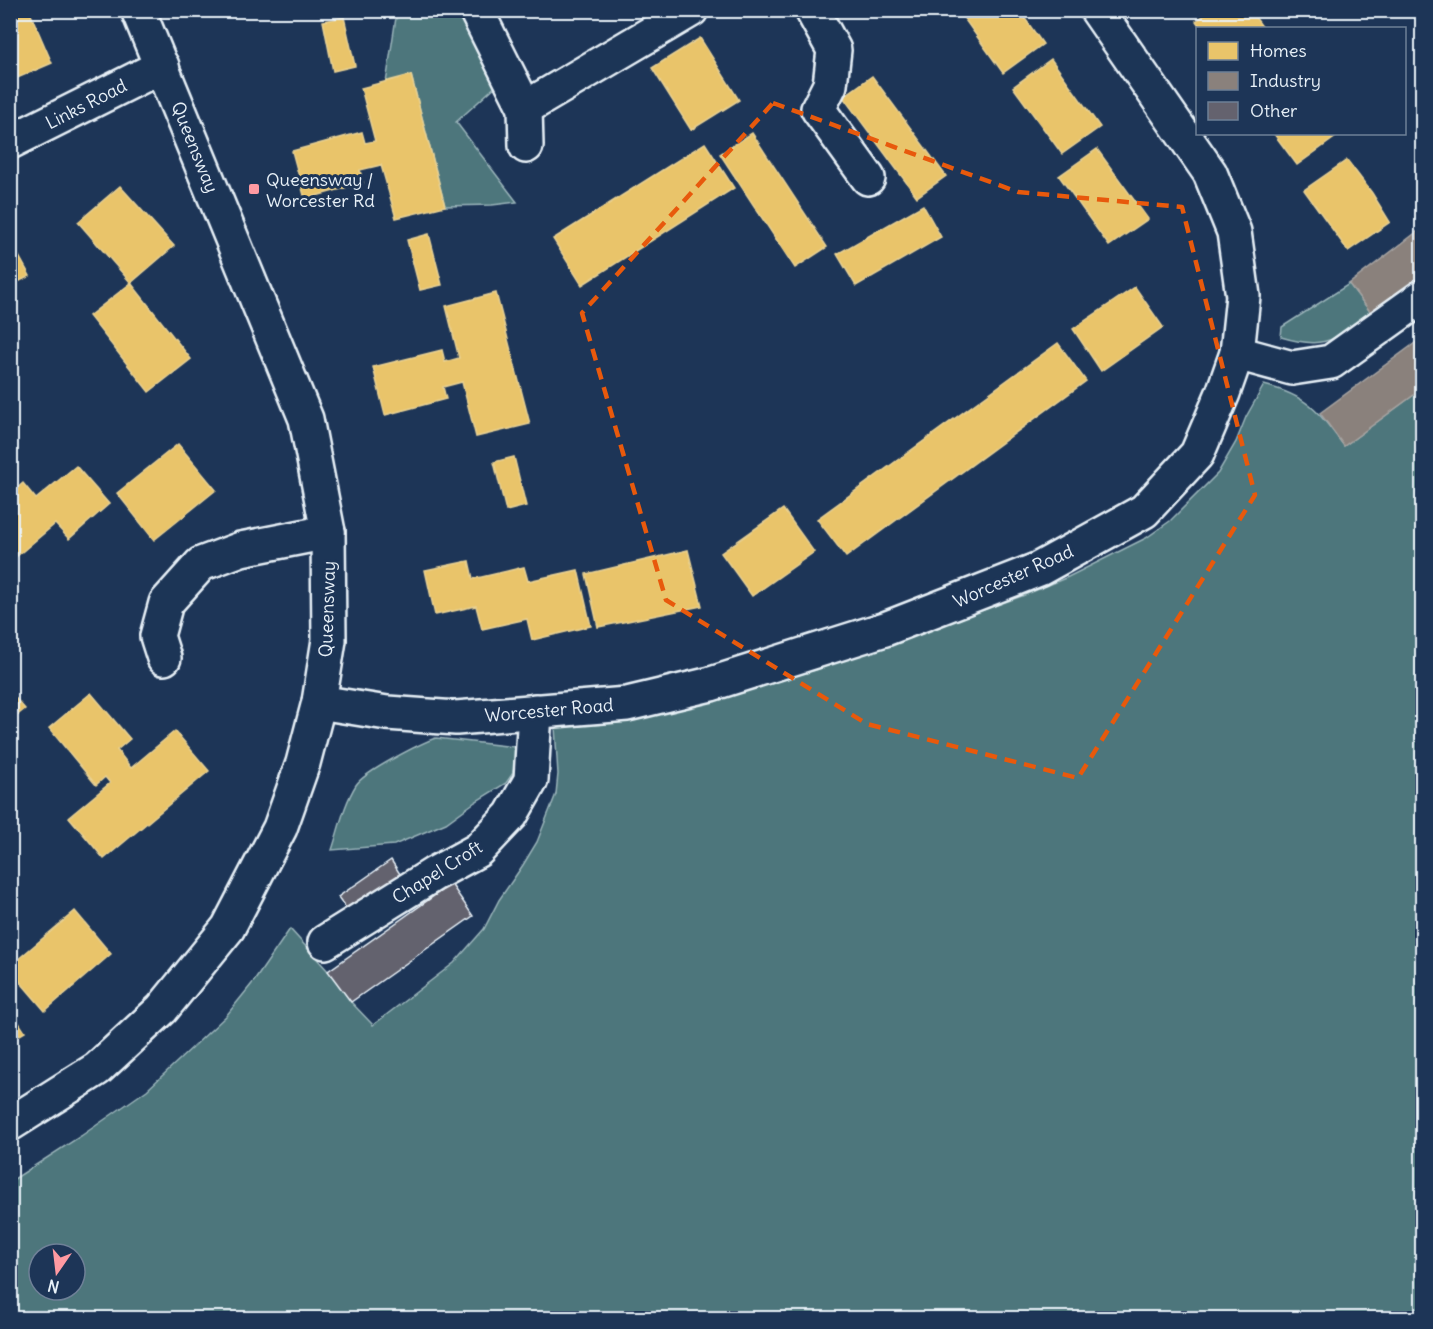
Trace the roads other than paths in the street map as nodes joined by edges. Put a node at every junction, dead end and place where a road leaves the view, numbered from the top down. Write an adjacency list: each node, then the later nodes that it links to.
1 (138, 10): 6 (street, Queensway)
2 (476, 10): 7 (street)
3 (691, 10): 7 (street)
4 (812, 10): 10 (street)
5 (1097, 10): 12 (street, Worcester Road)
6 (162, 66): 8 (street, Links Road); 13 (street, Queensway)
7 (525, 108): 9 (street)
8 (10, 142)
9 (526, 146)
10 (868, 178)
11 (1422, 297): 12 (street)
12 (1237, 353): 16 (street, Worcester Road)
13 (328, 532): 14 (street); 15 (street, Queensway)
14 (164, 658)
15 (319, 702): 16 (street, Worcester Road); 18 (street, Queensway)
16 (535, 711): 17 (street, Chapel Croft)
17 (326, 942)
18 (10, 1124)

